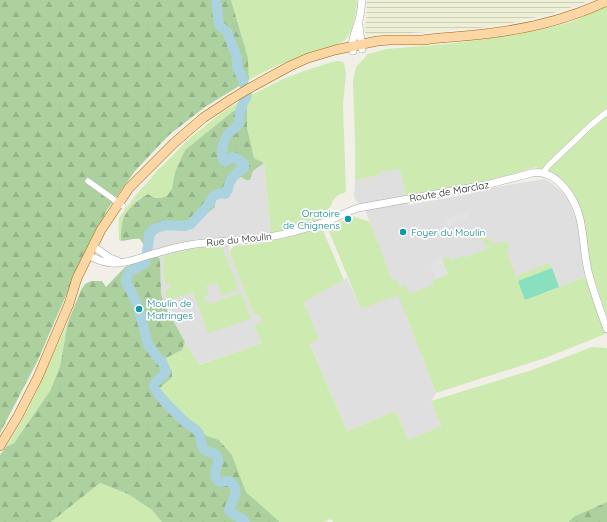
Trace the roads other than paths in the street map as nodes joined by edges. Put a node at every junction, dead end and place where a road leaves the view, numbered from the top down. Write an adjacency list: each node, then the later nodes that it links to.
1 (362, 0): 3 (street)
2 (607, 1): 3 (main road)
3 (357, 48): 7 (main road)
4 (607, 112): 5 (street)
5 (543, 173): 8 (street, Route de Marclaz); 12 (street)
6 (88, 181): 7 (street)
7 (121, 204): 9 (main road)
8 (354, 209): 11 (street, Rue du Moulin)
9 (95, 247): 10 (main road); 11 (street)
10 (90, 256): 11 (street, Rue du Moulin); 13 (main road)
11 (122, 262)
12 (607, 329)
13 (0, 446)

